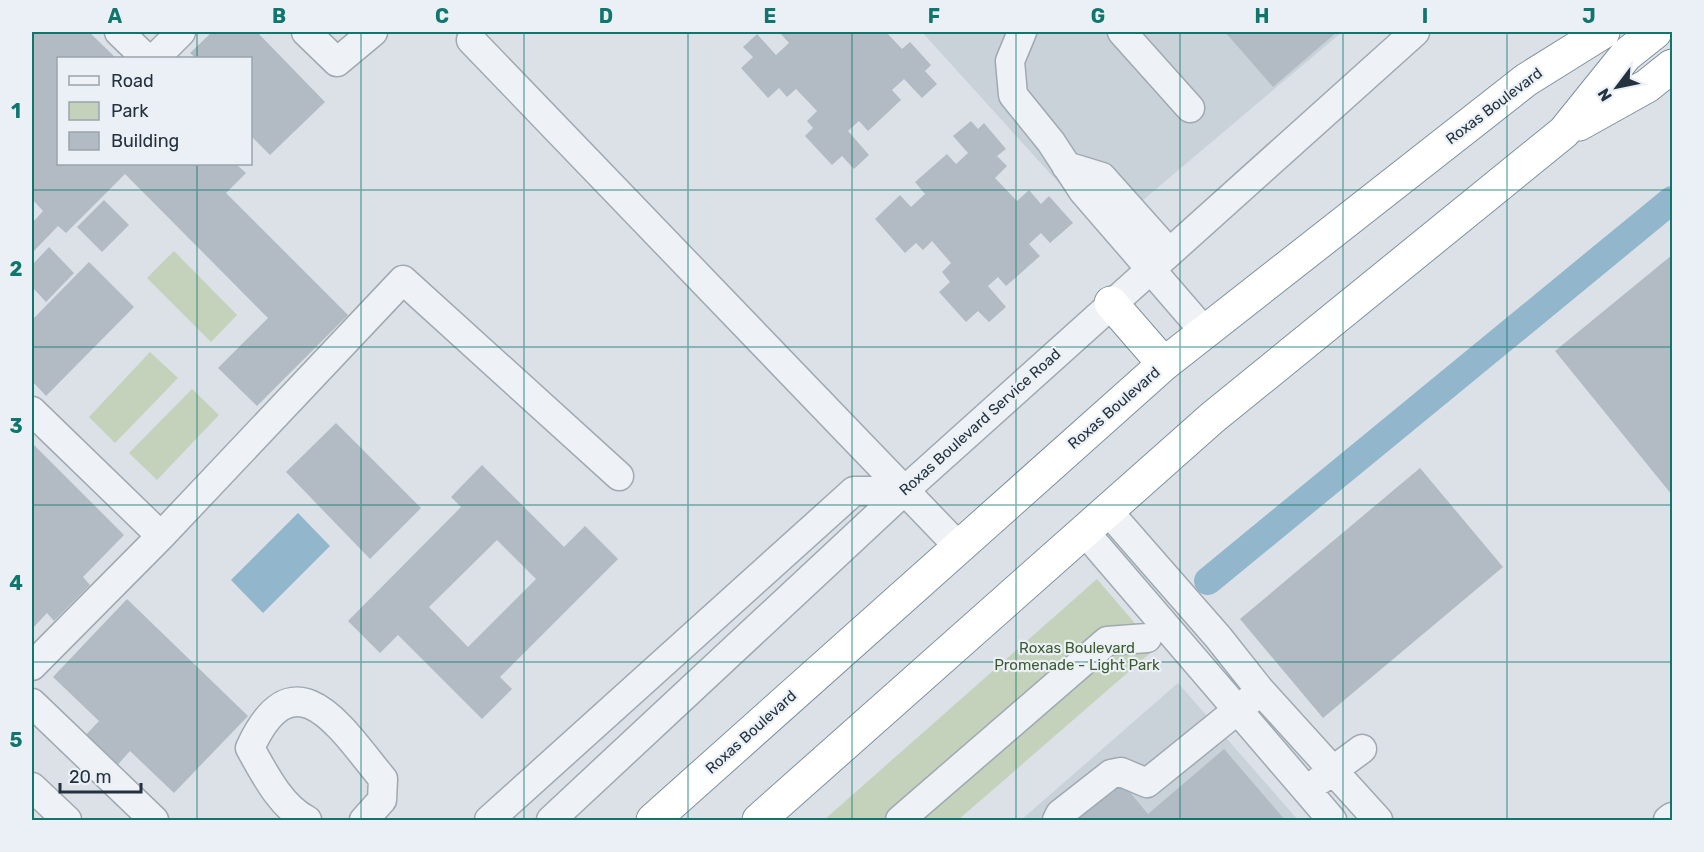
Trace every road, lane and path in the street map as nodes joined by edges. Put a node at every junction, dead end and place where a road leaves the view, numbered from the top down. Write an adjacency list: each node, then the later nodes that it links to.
1 (119, 32): 12 (street)
2 (181, 32): 13 (street)
3 (306, 32): 4 (street)
4 (373, 32)
5 (1022, 32): 18 (street)
6 (1122, 32): 16 (street)
7 (1415, 32): 18 (street, Roxas Boulevard Service Road)
8 (1572, 32): 15 (highway)
9 (1603, 32): 15 (highway, Roxas Boulevard)
10 (1655, 32): 17 (highway)
11 (471, 40): 24 (street)
12 (145, 57)
13 (156, 57)
14 (1672, 66): 17 (highway)
15 (1526, 80): 20 (highway, Roxas Boulevard)
16 (1190, 108)
17 (1564, 132): 25 (highway)
18 (1159, 259): 19 (street, Roxas Boulevard Service Road); 20 (street)
19 (1111, 303): 21 (highway); 24 (street, Roxas Boulevard Service Road)
20 (1204, 331): 21 (highway, Roxas Boulevard)
21 (1164, 364): 27 (highway, Roxas Boulevard)
22 (32, 411): 26 (street)
23 (619, 476): 26 (street)
24 (904, 491): 27 (street); 44 (street); 45 (street, Roxas Boulevard Service Road)
25 (1096, 521): 28 (street); 30 (street); 47 (highway)
26 (161, 536): 31 (street)
27 (958, 546): 46 (highway, Roxas Boulevard)
28 (1218, 637): 30 (street); 32 (street)
29 (1147, 638): 48 (street)
30 (1194, 659): 34 (street)
31 (32, 666)
32 (1260, 690): 34 (street); 36 (street)
33 (32, 703): 42 (street)
34 (1238, 710): 38 (street); 49 (street)
35 (1362, 749): 36 (street)
36 (1333, 769): 38 (street); 51 (street)
37 (32, 787): 41 (street)
38 (1306, 790): 50 (street)
39 (1672, 817): 52 (street)
40 (298, 819): 43 (street)
41 (67, 820)
42 (154, 820)
43 (364, 820)
44 (489, 820)
45 (551, 820)
46 (653, 820)
47 (759, 820)
48 (900, 820)
49 (1057, 820)
50 (1332, 820)
51 (1378, 820)
52 (1668, 820)

